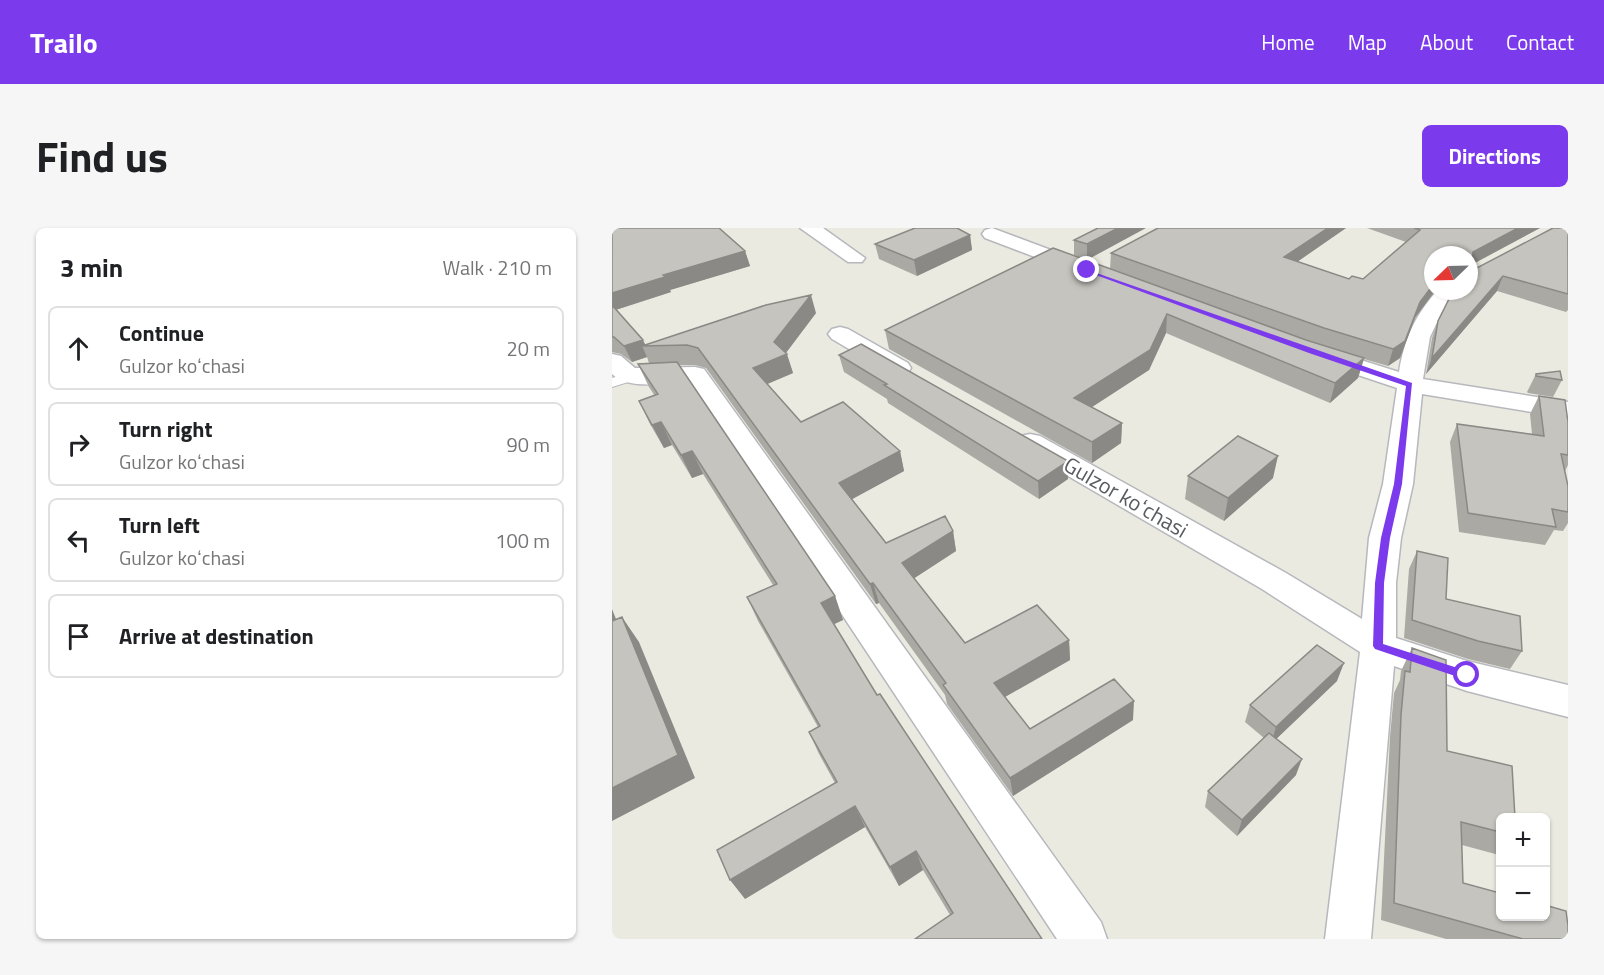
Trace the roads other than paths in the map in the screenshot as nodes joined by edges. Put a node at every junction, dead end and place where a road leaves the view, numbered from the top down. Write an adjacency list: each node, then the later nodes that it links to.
1 (810, 228): 3 (street)
2 (992, 234): 4 (street)
3 (855, 258)
4 (1101, 269)
5 (1441, 300): 10 (street)
6 (840, 334): 9 (street)
7 (1300, 348): 10 (street)
8 (619, 373): 15 (street)
9 (923, 381)
10 (1410, 384): 11 (street); 13 (street)
11 (1568, 410)
12 (1006, 428): 13 (street, Gulzor koʻchasi)
13 (1378, 646): 14 (street, Gulzor koʻchasi); 16 (street)
14 (1568, 700)
15 (1084, 939)
16 (1348, 939)

